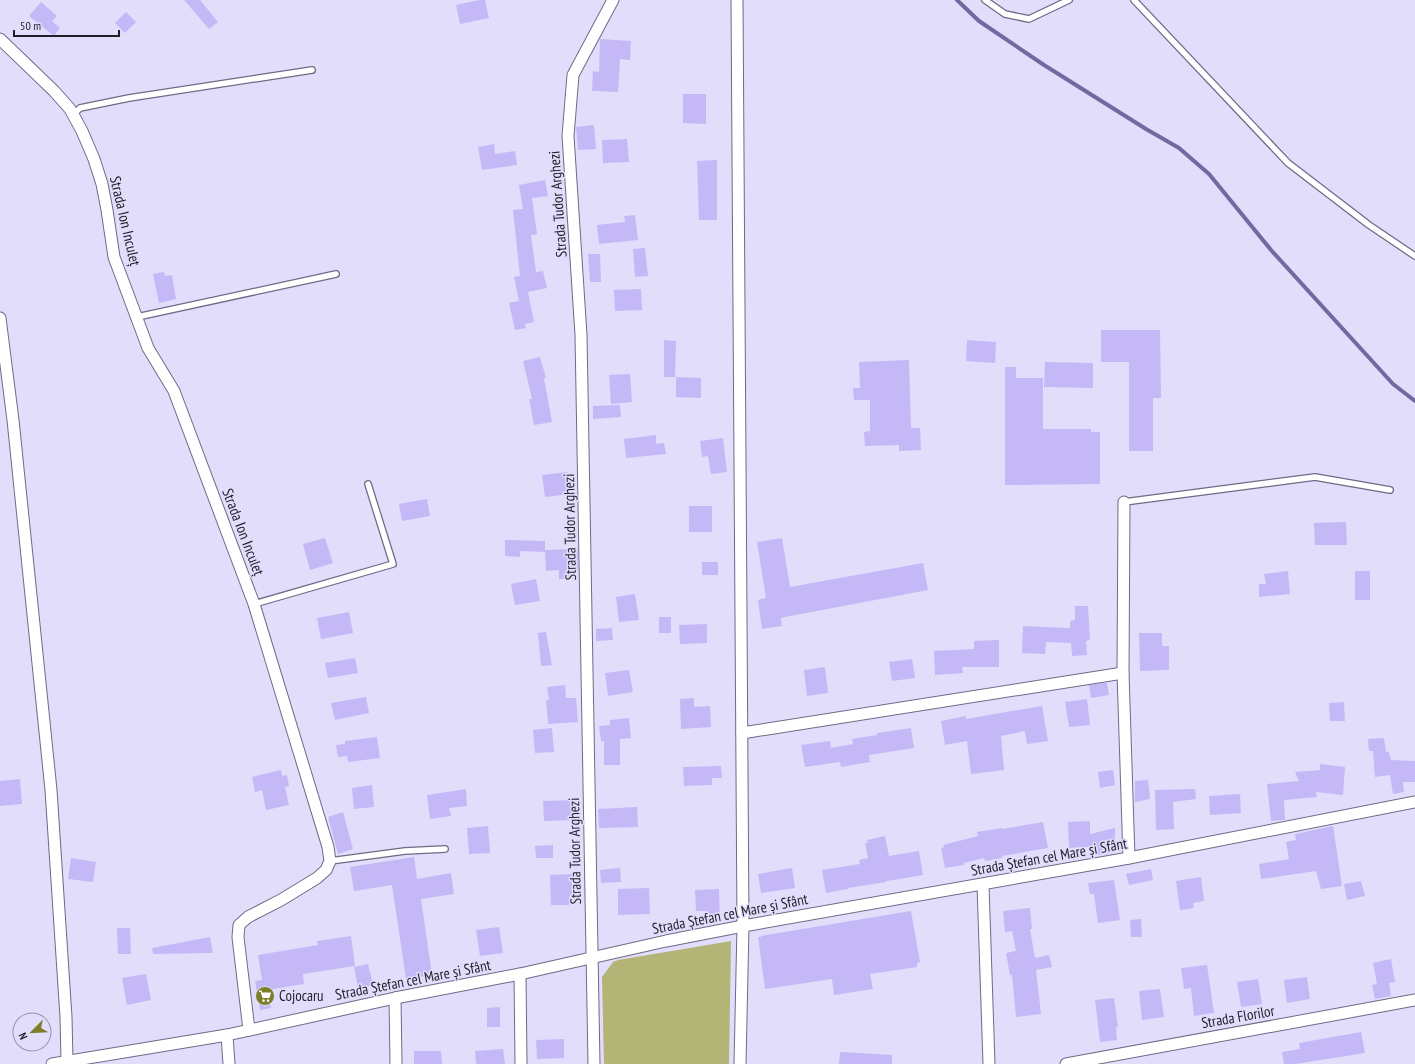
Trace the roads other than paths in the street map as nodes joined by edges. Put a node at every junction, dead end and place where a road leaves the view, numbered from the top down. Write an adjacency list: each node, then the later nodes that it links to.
1 (613, 0): 25 (street, Strada Tudor Arghezi)
2 (736, 0): 18 (street)
3 (985, 0): 4 (lane)
4 (1069, 0)
5 (1134, 0): 9 (lane)
6 (0, 39): 8 (street, Strada Ion Inculeț)
7 (312, 70): 8 (lane)
8 (73, 115): 11 (street, Strada Ion Inculeț)
9 (1415, 256)
10 (336, 274): 11 (lane)
11 (136, 317): 16 (street, Strada Ion Inculeț)
12 (0, 318): 31 (street)
13 (368, 484): 16 (lane)
14 (1390, 490): 15 (lane)
15 (1124, 502): 17 (street)
16 (254, 604): 22 (street, Strada Ion Inculeț)
17 (1123, 673): 18 (street); 21 (street)
18 (742, 733): 24 (street)
19 (1415, 802): 21 (street, Strada Ștefan cel Mare și Sfânt)
20 (445, 849): 22 (lane)
21 (1129, 858): 23 (street, Strada Ștefan cel Mare și Sfânt)
22 (330, 861): 29 (street)
23 (983, 885): 24 (street, Strada Ștefan cel Mare și Sfânt); 38 (street)
24 (743, 926): 25 (street, Strada Ștefan cel Mare și Sfânt); 37 (street)
25 (592, 958): 26 (street, Strada Ștefan cel Mare și Sfânt); 36 (street, Strada Tudor Arghezi)
26 (520, 974): 27 (street, Strada Ștefan cel Mare și Sfânt); 35 (street)
27 (395, 998): 29 (street, Strada Ștefan cel Mare și Sfânt); 34 (street)
28 (1415, 1000): 39 (street, Strada Florilor)
29 (249, 1030): 30 (street, Strada Ștefan cel Mare și Sfânt)
30 (227, 1034): 31 (street, Strada Ștefan cel Mare și Sfânt); 33 (street)
31 (67, 1061): 32 (street, Strada Ștefan cel Mare și Sfânt)
32 (52, 1064)
33 (229, 1064)
34 (396, 1064)
35 (521, 1064)
36 (594, 1064)
37 (740, 1064)
38 (989, 1064)
39 (1066, 1064)

